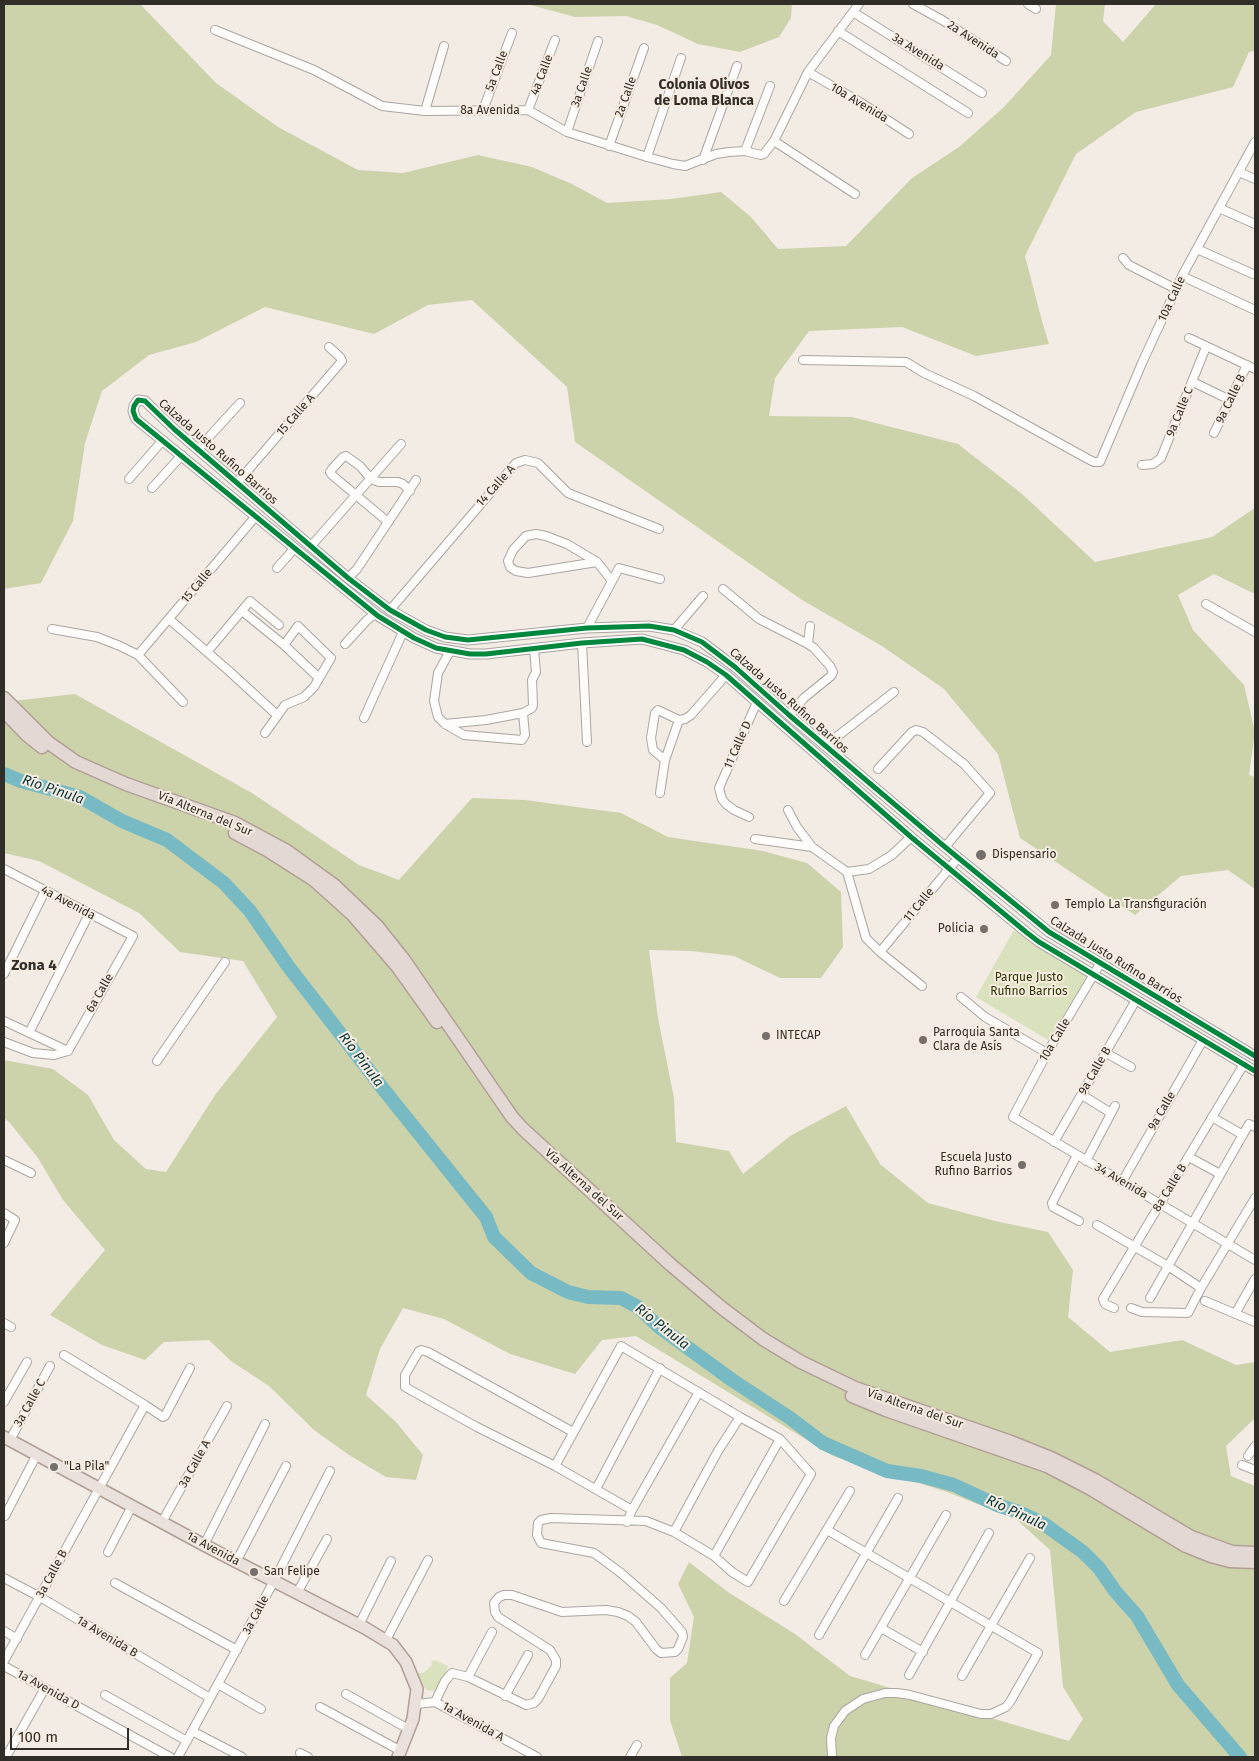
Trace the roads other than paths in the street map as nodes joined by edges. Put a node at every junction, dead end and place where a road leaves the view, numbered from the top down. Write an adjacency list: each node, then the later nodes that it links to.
1 (859, 4): 5 (street)
2 (913, 4): 14 (street, 2a Avenida)
3 (1028, 4): 4 (street)
4 (1036, 9)
5 (853, 12): 7 (street); 18 (street, 3a Avenida)
6 (215, 30): 21 (street, 8a Avenida)
7 (838, 31): 16 (street); 22 (street)
8 (512, 33): 19 (street, 5a Calle)
9 (555, 40): 20 (street, 4a Calle)
10 (598, 42): 23 (street, 3a Calle)
11 (444, 46): 21 (street)
12 (644, 48): 27 (street, 2a Calle)
13 (681, 58): 29 (street)
14 (1006, 61)
15 (737, 66): 30 (street)
16 (808, 72): 24 (street, 10a Avenida); 25 (street)
17 (770, 86): 28 (street)
18 (982, 93)
19 (483, 110): 20 (street, 8a Avenida); 21 (street, 8a Avenida)
20 (528, 110): 23 (street, 8a Avenida)
21 (424, 112)
22 (968, 113)
23 (567, 132): 27 (street, 8a Avenida)
24 (909, 134)
25 (774, 141): 28 (street, 8a Avenida); 33 (street)
26 (1255, 142): 31 (street, 10a Calle)
27 (609, 146): 29 (street, 8a Avenida)
28 (746, 151): 30 (street, 8a Avenida)
29 (647, 157): 30 (street, 8a Avenida)
30 (703, 160)
31 (1240, 172): 32 (street); 34 (street, 10a Calle)
32 (1255, 180)
33 (855, 194)
34 (1219, 208): 35 (street); 36 (street, 10a Calle)
35 (1255, 224)
36 (1197, 249): 38 (street); 39 (street, 10a Calle)
37 (1123, 258): 40 (street)
38 (1253, 274)
39 (1182, 276): 40 (street, 10a Calle); 41 (street)
40 (1176, 289): 45 (street, 10a Calle)
41 (1255, 310)
42 (1190, 338): 44 (street)
43 (330, 347): 62 (street, 15 Calle A)
44 (1206, 347): 46 (street); 48 (street, 9a Calle C)
45 (803, 360)
46 (1247, 365): 47 (street); 49 (street, 9a Calle B)
47 (1255, 369)
48 (1192, 382): 49 (street); 57 (street, 9a Calle C)
49 (1230, 400): 51 (street, 9a Calle B)
50 (240, 402): 54 (street)
51 (1214, 433)
52 (163, 440): 54 (street, Calzada Justo Rufino Barrios); 55 (street, Calzada Justo Rufino Barrios); 59 (street)
53 (401, 444): 60 (street)
54 (198, 449): 56 (street, Calzada Justo Rufino Barrios)
55 (182, 455): 58 (street, Calzada Justo Rufino Barrios); 63 (street)
56 (211, 461): 58 (street); 62 (street, Calzada Justo Rufino Barrios)
57 (1142, 465)
58 (202, 472): 66 (street, Calzada Justo Rufino Barrios)
59 (129, 479)
60 (372, 479): 64 (street); 65 (street); 65 (street)
61 (416, 480): 64 (street)
62 (236, 482): 69 (street, Calzada Justo Rufino Barrios)
63 (152, 488)
64 (410, 491): 67 (street)
65 (356, 496): 67 (street); 69 (street)
66 (256, 516): 70 (street, Calzada Justo Rufino Barrios); 84 (street, 15 Calle)
67 (388, 522): 75 (street)
68 (659, 529): 81 (street, 14 Calle A)
69 (311, 546): 71 (street, Calzada Justo Rufino Barrios)
70 (294, 549): 73 (street); 74 (street, Calzada Justo Rufino Barrios)
71 (329, 561): 74 (street); 75 (street, Calzada Justo Rufino Barrios)
72 (597, 562): 72 (street); 77 (street)
73 (276, 568)
74 (321, 571): 83 (street, Calzada Justo Rufino Barrios)
75 (348, 578): 81 (street, Calzada Justo Rufino Barrios)
76 (660, 579): 77 (street)
77 (612, 581): 87 (street)
78 (723, 589): 95 (street)
79 (703, 596): 89 (street)
80 (1206, 604): 91 (street)
81 (390, 610): 92 (street, Calzada Justo Rufino Barrios)
82 (242, 611): 85 (street); 96 (street); 100 (street)
83 (375, 614): 90 (street, Calzada Justo Rufino Barrios); 94 (street)
84 (169, 619): 100 (street); 101 (street, 15 Calle)
85 (279, 625)
86 (810, 626): 95 (street)
87 (587, 628): 89 (street, Calzada Justo Rufino Barrios); 92 (street, Calzada Justo Rufino Barrios)
88 (52, 629): 101 (street)
89 (674, 630): 103 (street, Calzada Justo Rufino Barrios)
90 (404, 632): 98 (street, Calzada Justo Rufino Barrios); 114 (street)
91 (1255, 632)
92 (502, 636): 99 (street)
93 (582, 643): 97 (street, Calzada Justo Rufino Barrios); 102 (street, Calzada Justo Rufino Barrios); 118 (street)
94 (345, 644)
95 (808, 644): 113 (street)
96 (284, 645): 104 (street); 104 (street)
97 (534, 648): 99 (street, Calzada Justo Rufino Barrios); 111 (street)
98 (450, 651): 99 (street, Calzada Justo Rufino Barrios); 116 (street)
99 (502, 651)
100 (207, 652): 112 (street)
101 (138, 655): 108 (street)
102 (726, 675): 105 (street, Calzada Justo Rufino Barrios); 115 (street)
103 (746, 677): 105 (street); 113 (street, Calzada Justo Rufino Barrios)
104 (319, 678): 112 (street)
105 (738, 686): 109 (street, Calzada Justo Rufino Barrios)
106 (894, 692): 119 (street)
107 (4, 698): 136 (highway, Vía Alterna del Sur)
108 (183, 702)
109 (757, 702): 124 (street, 11 Calle D); 125 (street, Calzada Justo Rufino Barrios)
110 (4, 711): 136 (highway, Vía Alterna del Sur)
111 (523, 713): 116 (street); 116 (street)
112 (277, 715): 117 (street)
113 (789, 715): 119 (street, Calzada Justo Rufino Barrios)
114 (364, 718)
115 (679, 720): 120 (street); 120 (street)
116 (445, 724)
117 (265, 732)
118 (587, 742)
119 (825, 746): 128 (street, Calzada Justo Rufino Barrios)
120 (665, 760): 122 (street)
121 (878, 769): 128 (street)
122 (660, 793)
123 (788, 810): 127 (street)
124 (749, 817)
125 (911, 837): 131 (street, Calzada Justo Rufino Barrios); 132 (street)
126 (755, 839): 127 (street)
127 (812, 847): 132 (street)
128 (944, 847): 129 (street, Calzada Justo Rufino Barrios)
129 (958, 858): 131 (street, 11 Calle); 140 (street, Calzada Justo Rufino Barrios)
130 (4, 869): 133 (street, 4a Avenida)
131 (950, 869): 137 (street, 11 Calle); 142 (street, Calzada Justo Rufino Barrios)
132 (847, 872): 137 (street)
133 (45, 891): 134 (street, 4a Avenida); 141 (street)
134 (89, 914): 135 (street, 4a Avenida); 147 (street)
135 (133, 936): 150 (street, 6a Calle)
136 (388, 948): 139 (highway, Vía Alterna del Sur)
137 (880, 952): 143 (street)
138 (225, 962): 154 (street)
139 (401, 963): 229 (highway, Vía Alterna del Sur); 235 (highway, Vía Alterna del Sur)
140 (1100, 964): 142 (street, 10a Calle); 153 (street, Calzada Justo Rufino Barrios)
141 (4, 974)
142 (1094, 976): 145 (street, Calzada Justo Rufino Barrios); 151 (street, 10a Calle)
143 (922, 986)
144 (961, 997): 151 (street)
145 (1136, 1000): 148 (street, Calzada Justo Rufino Barrios); 152 (street, 9a Calle B)
146 (4, 1021): 147 (street)
147 (29, 1033): 150 (street)
148 (1203, 1040): 155 (street, Calzada Justo Rufino Barrios); 170 (street, 9a Calle)
149 (4, 1042): 150 (street)
150 (68, 1051)
151 (1046, 1053): 159 (street, 10a Calle)
152 (1106, 1053): 156 (street); 158 (street, 9a Calle B)
153 (1255, 1056)
154 (157, 1061)
155 (1244, 1064): 157 (street, Calzada Justo Rufino Barrios); 160 (street, 8a Calle B)
156 (1131, 1067)
157 (1255, 1071)
158 (1082, 1094): 163 (street, 9a Calle B); 167 (street)
159 (1013, 1117): 163 (street, 34 Avenida)
160 (1212, 1118): 162 (street); 165 (street, 8a Calle B)
161 (1255, 1127): 162 (street)
162 (1243, 1135): 169 (street)
163 (1054, 1142): 164 (street, 34 Avenida)
164 (1077, 1155): 167 (street, 34 Avenida); 174 (street)
165 (1189, 1157): 169 (street); 172 (street, 8a Calle B)
166 (4, 1160): 168 (street)
167 (1086, 1161): 170 (street, 34 Avenida)
168 (31, 1174)
169 (1220, 1174): 175 (street)
170 (1122, 1182): 172 (street, 34 Avenida)
171 (1255, 1198): 178 (street)
172 (1160, 1204): 175 (street, 34 Avenida); 179 (street, 8a Calle B)
173 (4, 1213): 177 (street)
174 (1079, 1221)
175 (1193, 1223): 178 (street, 34 Avenida); 181 (street)
176 (1097, 1225): 179 (street)
177 (4, 1243)
178 (1227, 1244): 180 (street, 34 Avenida); 183 (street)
179 (1134, 1247): 181 (street); 186 (street, 8a Calle B)
180 (1255, 1260)
181 (1168, 1266): 183 (street); 184 (street)
182 (1255, 1279): 188 (street)
183 (1201, 1288): 187 (street)
184 (1150, 1298)
185 (1205, 1301): 188 (street)
186 (1114, 1308)
187 (1131, 1308)
188 (1235, 1314): 189 (street)
189 (1255, 1322)
190 (64, 1355): 197 (street)
191 (27, 1362): 196 (street)
192 (50, 1366): 202 (street, 3a Calle C)
193 (190, 1368): 197 (street)
194 (660, 1368): 195 (street); 201 (street); 213 (street)
195 (699, 1392): 199 (street); 217 (street)
196 (4, 1402)
197 (145, 1405): 212 (street)
198 (228, 1406): 220 (street, 3a Calle A)
199 (740, 1417): 203 (street); 223 (street)
200 (265, 1424): 226 (street)
201 (573, 1432): 209 (street); 209 (street)
202 (7, 1439): 205 (main road, 1a Avenida)
203 (780, 1439): 230 (street); 230 (street)
204 (1255, 1446): 206 (street)
205 (36, 1454): 212 (main road, 1a Avenida); 219 (street)
206 (1248, 1456)
207 (1242, 1465): 210 (street)
208 (286, 1466): 234 (street)
209 (555, 1466): 213 (street)
210 (1255, 1470)
211 (330, 1471): 238 (street, 3a Calle)
212 (99, 1487): 216 (main road, 1a Avenida); 241 (street, 3a Calle B)
213 (596, 1489): 217 (street)
214 (850, 1491): 222 (street)
215 (898, 1498): 228 (street)
216 (132, 1506): 220 (main road, 1a Avenida); 227 (street)
217 (632, 1510): 221 (street)
218 (946, 1515): 237 (street)
219 (5, 1516)
220 (162, 1522): 226 (main road, 1a Avenida)
221 (628, 1522): 223 (street); 265 (street)
222 (826, 1530): 228 (street); 242 (street)
223 (674, 1532): 230 (street)
224 (989, 1533): 243 (street)
225 (327, 1539): 240 (street)
226 (204, 1545): 234 (main road, 1a Avenida)
227 (108, 1552)
228 (866, 1553): 237 (street); 249 (street)
229 (1255, 1553)
230 (714, 1556)
231 (1030, 1558): 245 (street)
232 (428, 1560): 251 (street)
233 (391, 1561): 244 (street)
234 (236, 1562): 238 (main road, 1a Avenida)
235 (1255, 1562)
236 (4, 1578): 241 (street, 1a Avenida B)
237 (910, 1578): 243 (street); 246 (street)
238 (274, 1581): 240 (main road, 1a Avenida); 252 (street, 3a Calle)
239 (114, 1583): 252 (street)
240 (297, 1593): 244 (main road, 1a Avenida)
241 (40, 1597): 250 (street, 3a Calle B); 266 (street, 1a Avenida B)
242 (784, 1601)
243 (950, 1602): 245 (street); 253 (street)
244 (358, 1625): 251 (main road, 1a Avenida)
245 (992, 1625): 259 (street); 284 (street)
246 (881, 1628): 253 (street); 255 (street)
247 (4, 1631): 250 (street)
248 (492, 1632): 260 (street)
249 (819, 1635)
250 (17, 1638): 256 (street, 3a Calle B)
251 (386, 1640): 268 (main road, 1a Avenida)
252 (237, 1650): 261 (street, 3a Calle)
253 (923, 1652): 258 (street)
254 (528, 1655): 265 (street)
255 (866, 1655)
256 (4, 1661)
257 (4, 1666): 262 (street, 1a Avenida D)
258 (909, 1675)
259 (962, 1676)
260 (468, 1677): 265 (street); 267 (street)
261 (218, 1684): 266 (street, 3a Calle); 270 (street)
262 (44, 1688): 277 (street); 278 (street, 1a Avenida D)
263 (105, 1694): 273 (street)
264 (346, 1694): 271 (street)
265 (505, 1696)
266 (210, 1698): 272 (street, 3a Calle)
267 (435, 1702): 268 (street); 282 (street, 1a Avenida A)
268 (416, 1704): 271 (main road, 1a Avenida)
269 (320, 1707): 276 (street)
270 (261, 1709)
271 (410, 1730): 276 (main road, 1a Avenida)
272 (192, 1731): 273 (street, 3a Calle); 280 (street)
273 (187, 1741): 279 (street, 3a Calle)
274 (637, 1745): 283 (street)
275 (300, 1753): 281 (street)
276 (399, 1754)
277 (6, 1757)
278 (170, 1757)
279 (178, 1757)
280 (242, 1757)
281 (308, 1757)
282 (537, 1757)
283 (630, 1757)
284 (832, 1757)

